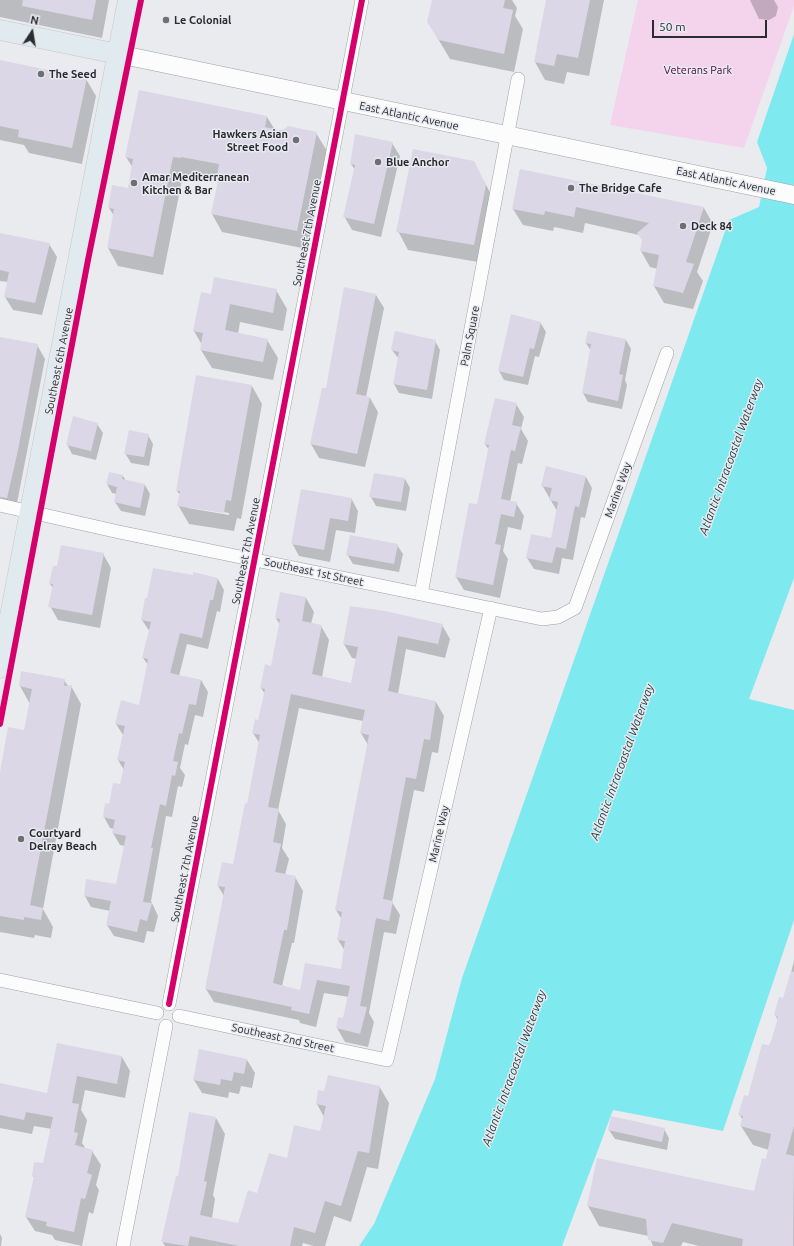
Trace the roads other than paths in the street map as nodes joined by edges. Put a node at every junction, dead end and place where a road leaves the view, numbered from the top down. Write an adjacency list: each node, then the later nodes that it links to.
1 (128, 0): 4 (main road, Southeast 6th Avenue)
2 (362, 0): 6 (street, Southeast 7th Avenue)
3 (0, 30): 4 (main road, East Atlantic Avenue)
4 (118, 54): 6 (main road, East Atlantic Avenue); 11 (main road, Southeast 6th Avenue)
5 (518, 79): 7 (street, Palm Square)
6 (342, 102): 7 (main road, East Atlantic Avenue); 12 (street, Southeast 7th Avenue)
7 (507, 136): 8 (main road, East Atlantic Avenue); 13 (street, Palm Square)
8 (794, 195)
9 (667, 353): 15 (street, Marine Way)
10 (0, 505): 11 (street, Southeast 1st Street)
11 (30, 511): 12 (street, Southeast 1st Street); 16 (main road, Southeast 6th Avenue)
12 (254, 560): 13 (street, Southeast 1st Street); 18 (street, Southeast 7th Avenue)
13 (421, 594): 14 (street, Southeast 1st Street)
14 (491, 608): 15 (street, Southeast 1st Street); 22 (street, Marine Way)
15 (558, 617)
16 (0, 668)
17 (0, 980): 19 (street)
18 (169, 1004): 19 (street); 20 (street)
19 (157, 1013): 21 (street)
20 (179, 1016): 21 (street); 22 (street, Southeast 2nd Street)
21 (166, 1026): 23 (street)
22 (387, 1060)
23 (123, 1246)

